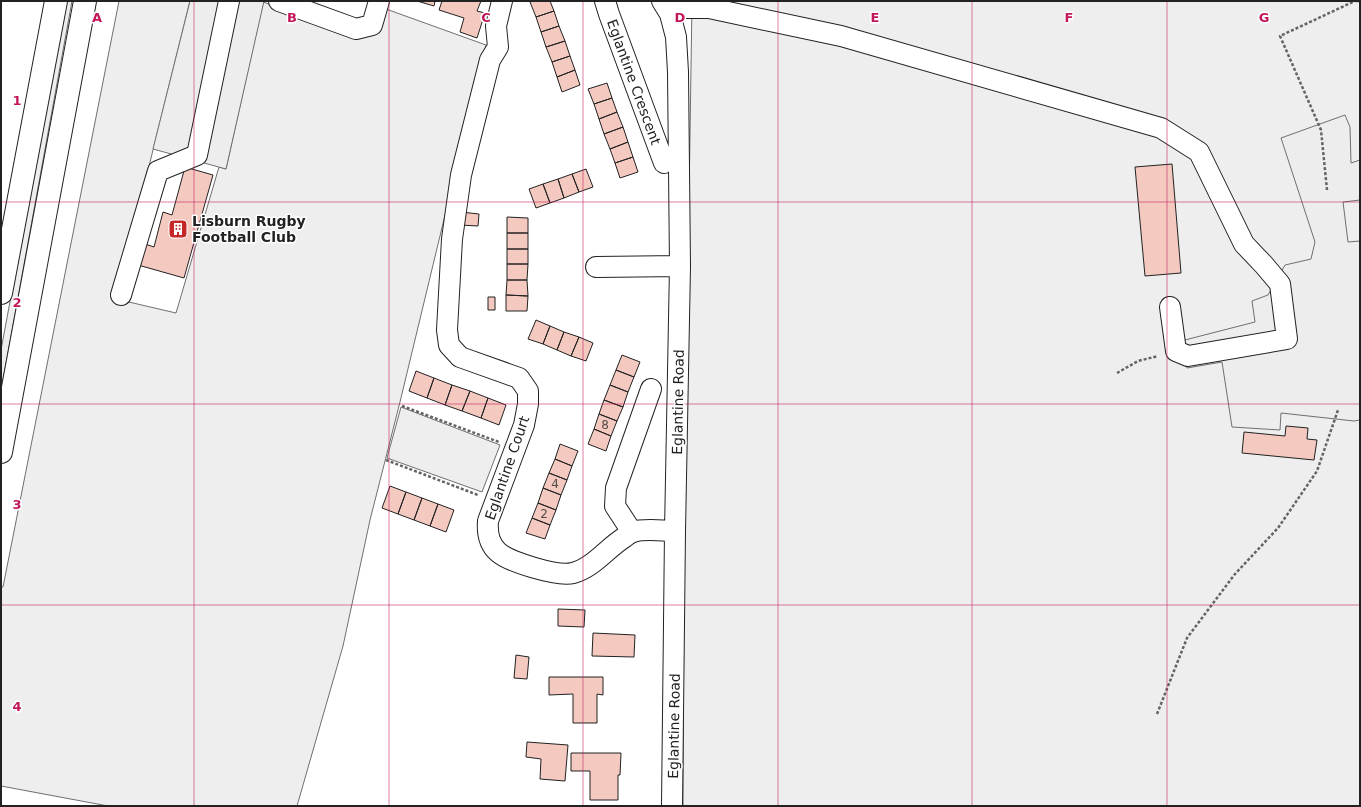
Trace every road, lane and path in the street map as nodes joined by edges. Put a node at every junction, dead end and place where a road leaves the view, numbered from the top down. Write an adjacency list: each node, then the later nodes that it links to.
1 (56, 1): 15 (highway)
2 (85, 1): 24 (highway)
3 (230, 1): 16 (street)
4 (279, 1): 5 (street)
5 (379, 1)
6 (502, 1): 23 (street, Eglantine Court)
7 (605, 1): 11 (street, Eglantine Crescent)
8 (1355, 1): 9 (path); 12 (path)
9 (1360, 1)
10 (666, 8): 13 (street, Eglantine Road); 18 (street)
11 (664, 163)
12 (1327, 190)
13 (680, 266): 14 (street); 27 (street, Eglantine Road)
14 (596, 267)
15 (1, 293)
16 (121, 295)
17 (1170, 307): 18 (street)
18 (1176, 351): 19 (path)
19 (1117, 373)
20 (651, 390): 28 (street)
21 (402, 406): 23 (path)
22 (1338, 410): 29 (path)
23 (516, 448): 26 (street, Eglantine Court)
24 (1, 452)
25 (386, 460): 26 (path)
26 (495, 501): 28 (street, Eglantine Court)
27 (675, 531): 28 (street); 30 (street, Eglantine Road)
28 (632, 532)
29 (1157, 714)
30 (672, 806)

